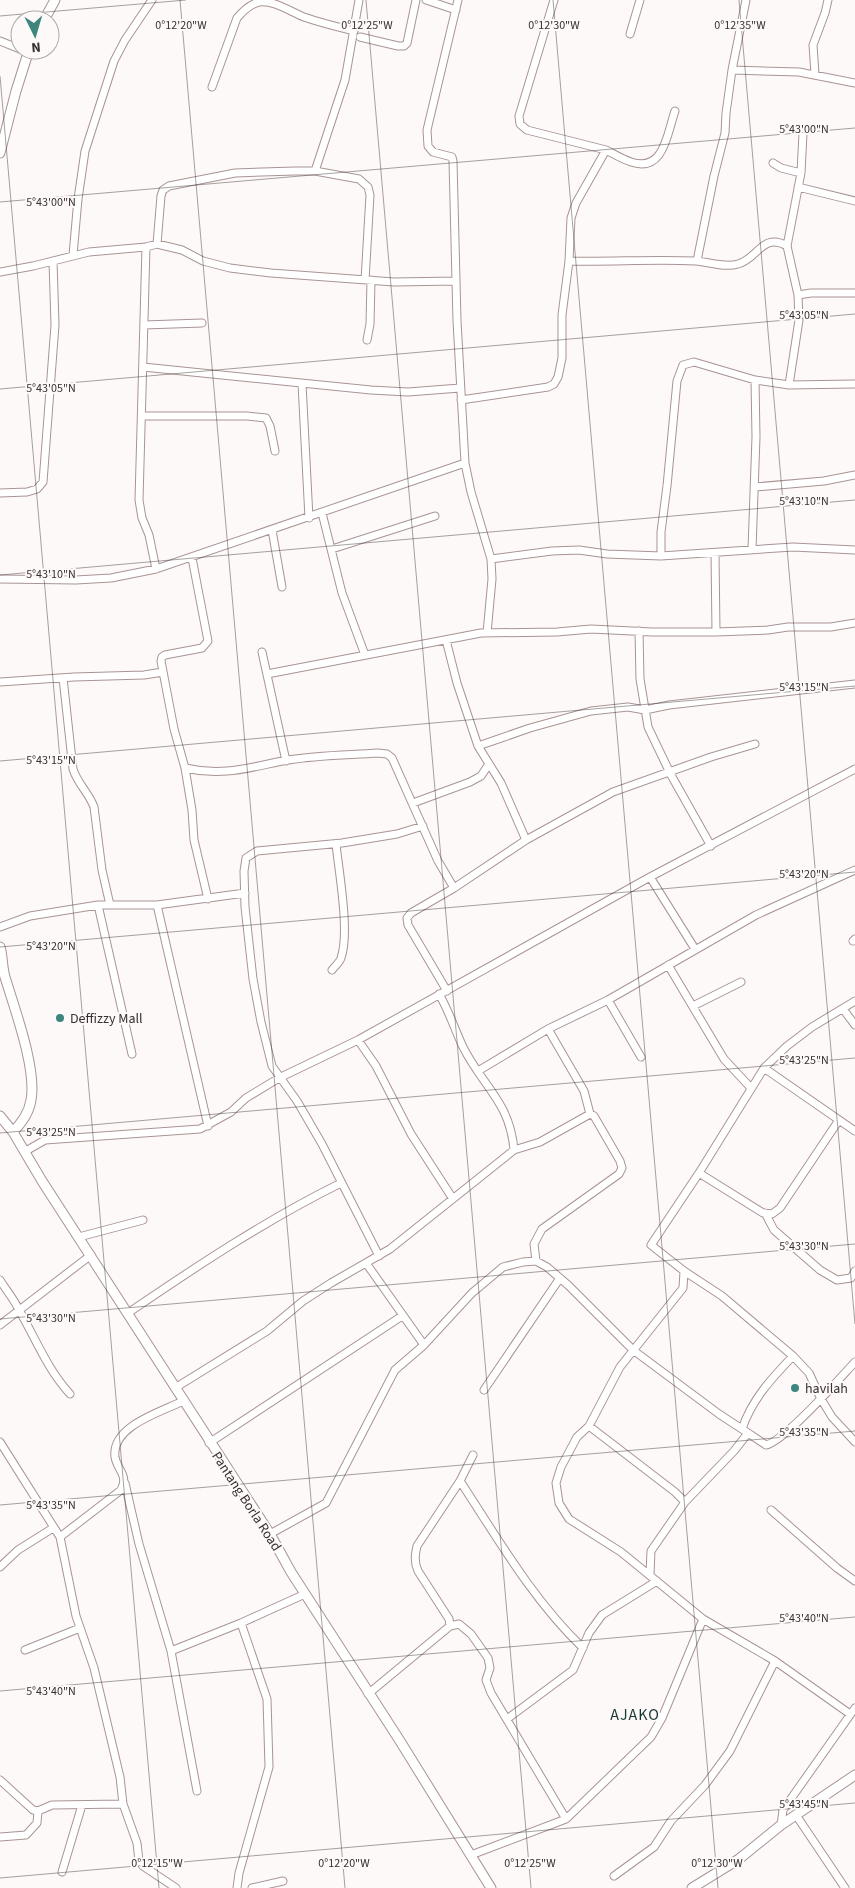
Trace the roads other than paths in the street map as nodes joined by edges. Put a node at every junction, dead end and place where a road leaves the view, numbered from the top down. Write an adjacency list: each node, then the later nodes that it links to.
1 (152, 0): 32 (street)
2 (359, 0): 11 (street)
3 (416, 0): 13 (street)
4 (426, 0): 10 (street)
5 (458, 0): 10 (street)
6 (554, 0): 22 (street)
7 (640, 0): 12 (street)
8 (746, 0): 15 (street)
9 (828, 0): 16 (street)
10 (456, 10): 38 (street)
11 (354, 31): 18 (street); 25 (street)
12 (630, 34)
13 (360, 37)
14 (23, 60): 20 (street)
15 (732, 70): 16 (street); 35 (street)
16 (815, 74): 17 (street)
17 (855, 82)
18 (212, 87)
19 (675, 110): 22 (street)
20 (4, 126): 23 (street)
21 (803, 133): 26 (street)
22 (606, 150): 34 (street)
23 (0, 153)
24 (774, 163): 26 (street)
25 (315, 171): 29 (street); 37 (street)
26 (801, 173): 27 (street)
27 (798, 188): 28 (street); 30 (street)
28 (855, 201)
29 (157, 244): 31 (street); 37 (street)
30 (787, 246): 35 (street); 40 (street)
31 (146, 248): 32 (street); 42 (street)
32 (73, 255): 33 (street)
33 (53, 261): 36 (street); 56 (street)
34 (569, 261): 35 (street); 50 (street)
35 (697, 261)
36 (0, 272)
37 (368, 280): 38 (street); 43 (street)
38 (456, 281): 49 (street)
39 (855, 293): 40 (street)
40 (798, 296): 47 (street)
41 (202, 323): 42 (street)
42 (144, 325): 44 (street)
43 (367, 340)
44 (143, 367): 46 (street); 51 (street)
45 (755, 380): 47 (street); 55 (street); 65 (street)
46 (302, 384): 49 (street); 59 (street)
47 (789, 384): 48 (street)
48 (855, 384)
49 (460, 388): 50 (street)
50 (461, 400): 53 (street)
51 (142, 416): 52 (street); 68 (street)
52 (275, 451)
53 (465, 463): 57 (street); 67 (street)
54 (855, 475): 55 (street)
55 (755, 487): 61 (street)
56 (0, 493)
57 (322, 513): 59 (street); 62 (street)
58 (435, 516): 62 (street)
59 (309, 518): 60 (street)
60 (272, 530): 66 (street); 70 (street)
61 (752, 549): 63 (street); 64 (street)
62 (332, 550): 77 (street)
63 (855, 550)
64 (715, 553): 65 (street); 73 (street)
65 (661, 556): 67 (street)
66 (192, 558): 68 (street); 78 (street)
67 (491, 559): 74 (street)
68 (156, 569): 69 (street)
69 (0, 578)
70 (282, 588)
71 (855, 623): 73 (street)
72 (639, 631): 73 (street); 74 (street); 83 (street)
73 (716, 632)
74 (487, 633): 75 (street)
75 (446, 640): 77 (street); 85 (street)
76 (262, 652): 79 (street)
77 (365, 655): 79 (street)
78 (163, 672): 80 (street); 88 (street)
79 (267, 674): 86 (street)
80 (63, 678): 81 (street); 102 (street)
81 (0, 682)
82 (855, 684): 83 (street)
83 (645, 710): 85 (street); 90 (street)
84 (755, 744): 90 (street)
85 (478, 746): 87 (street)
86 (286, 761): 88 (street); 91 (street)
87 (489, 764): 91 (street); 93 (street)
88 (185, 768): 100 (street)
89 (855, 769): 95 (street)
90 (669, 772): 93 (street); 95 (street)
91 (412, 803): 92 (street)
92 (423, 826): 94 (street); 98 (street)
93 (526, 840): 98 (street)
94 (336, 844): 99 (street); 108 (street)
95 (712, 846): 97 (street)
96 (855, 870): 106 (street)
97 (650, 877): 106 (street); 110 (street)
98 (454, 888): 110 (street)
99 (245, 893): 100 (street); 122 (street)
100 (208, 899): 103 (street)
101 (98, 905): 102 (street); 104 (street); 118 (street)
102 (110, 905): 103 (street)
103 (157, 905): 127 (street)
104 (0, 927)
105 (0, 947): 129 (street)
106 (695, 949): 107 (street)
107 (668, 965): 111 (street); 113 (street)
108 (332, 970)
109 (741, 982): 113 (street)
110 (443, 992): 117 (street); 121 (street)
111 (608, 1000): 116 (street); 119 (street)
112 (855, 1001): 114 (street)
113 (693, 1006): 123 (street)
114 (843, 1008): 115 (street); 120 (street)
115 (855, 1025)
116 (548, 1029): 121 (street); 124 (street)
117 (358, 1040): 122 (street); 134 (street)
118 (132, 1054)
119 (641, 1057)
120 (764, 1068): 123 (street); 126 (street)
121 (478, 1071): 130 (street)
122 (279, 1078): 127 (street); 133 (street)
123 (751, 1088): 132 (street)
124 (590, 1114): 130 (street); 140 (street)
125 (0, 1116): 129 (street, Pantang Borla Road)
126 (839, 1120): 128 (street); 135 (street)
127 (208, 1126): 131 (street)
128 (855, 1131)
129 (13, 1132): 131 (street, Pantang Borla Road)
130 (514, 1150): 134 (street)
131 (24, 1152): 137 (street, Pantang Borla Road)
132 (699, 1173): 135 (street); 142 (street)
133 (341, 1183): 139 (street); 147 (street)
134 (453, 1198): 139 (street)
135 (765, 1213): 143 (street)
136 (143, 1220): 137 (street)
137 (79, 1237): 138 (street, Pantang Borla Road)
138 (91, 1255): 146 (street); 147 (street, Pantang Borla Road)
139 (379, 1256): 141 (street)
140 (536, 1262): 144 (street); 150 (street)
141 (366, 1263): 148 (street); 154 (street)
142 (684, 1271): 151 (street); 152 (street)
143 (855, 1271)
144 (560, 1278): 151 (street); 155 (street)
145 (0, 1280): 146 (street)
146 (19, 1309): 149 (street); 156 (street)
147 (128, 1313): 154 (street, Pantang Borla Road)
148 (402, 1316): 150 (street); 162 (street)
149 (0, 1325)
150 (424, 1346): 170 (street)
151 (633, 1350): 159 (street); 160 (street)
152 (793, 1356): 157 (street); 160 (street)
153 (855, 1362): 157 (street)
154 (175, 1388): 158 (street, Pantang Borla Road)
155 (484, 1390)
156 (70, 1394)
157 (821, 1399): 160 (street); 161 (street)
158 (183, 1401): 162 (street, Pantang Borla Road); 166 (street)
159 (589, 1426): 167 (street); 173 (street)
160 (745, 1431): 167 (street)
161 (855, 1442)
162 (210, 1443): 170 (street, Pantang Borla Road)
163 (1, 1447): 169 (street)
164 (473, 1455): 165 (street)
165 (460, 1481): 179 (street); 181 (street)
166 (125, 1483): 171 (street); 183 (street)
167 (685, 1502): 173 (street)
168 (771, 1510): 175 (street)
169 (53, 1528): 171 (street); 172 (street)
170 (270, 1534): 176 (street, Pantang Borla Road)
171 (60, 1537): 180 (street)
172 (0, 1567)
173 (650, 1574): 174 (street)
174 (657, 1581): 177 (street); 181 (street)
175 (855, 1581)
176 (305, 1594): 178 (street); 185 (street, Pantang Borla Road)
177 (703, 1619): 184 (street); 195 (street)
178 (241, 1622): 183 (street); 203 (street)
179 (450, 1626): 185 (street); 187 (street)
180 (80, 1628): 182 (street); 191 (street)
181 (583, 1648): 187 (street)
182 (25, 1650)
183 (171, 1651): 190 (street)
184 (775, 1662): 186 (street); 200 (street)
185 (368, 1694): 198 (street, Pantang Borla Road)
186 (853, 1711): 196 (street)
187 (508, 1719): 195 (street)
188 (855, 1774): 194 (street)
189 (0, 1780): 193 (street)
190 (197, 1791)
191 (123, 1804): 192 (street); 202 (street)
192 (82, 1805): 193 (street); 199 (street)
193 (38, 1811): 197 (street)
194 (796, 1815): 196 (street); 207 (street)
195 (566, 1819): 198 (street)
196 (781, 1825): 206 (street)
197 (0, 1837)
198 (471, 1855): 205 (street, Pantang Borla Road)
199 (62, 1872)
200 (614, 1876)
201 (283, 1881): 204 (street)
202 (176, 1888)
203 (237, 1888)
204 (252, 1888)
205 (491, 1888)
206 (692, 1888)
207 (845, 1888)

